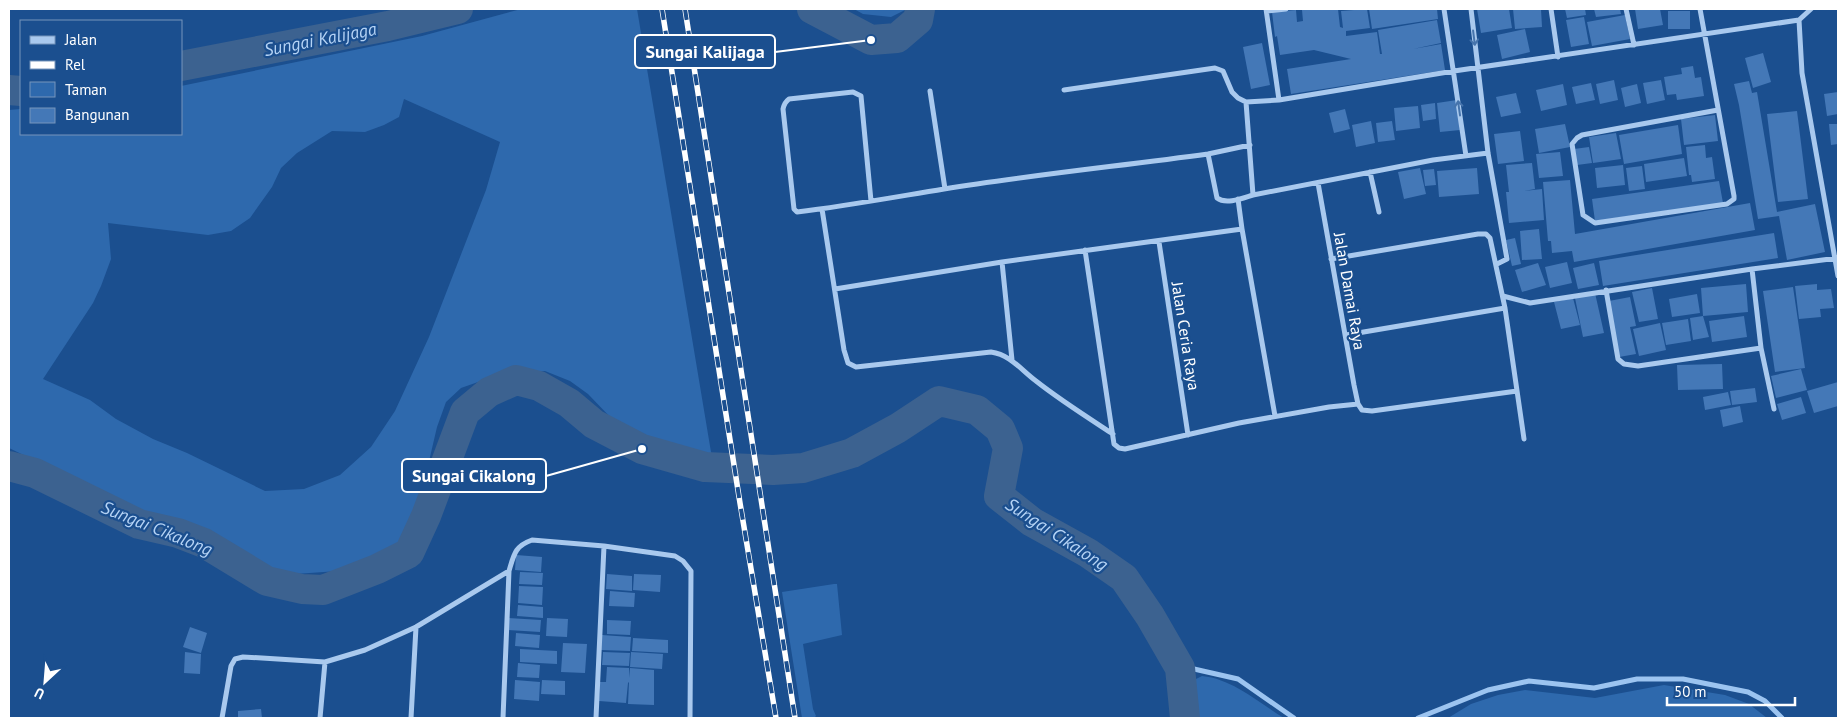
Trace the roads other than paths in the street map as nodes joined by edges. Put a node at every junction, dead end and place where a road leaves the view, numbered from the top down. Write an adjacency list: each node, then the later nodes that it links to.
1 (1286, 9): 8 (street)
2 (1444, 9): 14 (street)
3 (1471, 9): 13 (street, one-way to 13)
4 (1551, 9): 12 (street)
5 (1626, 9): 11 (street)
6 (1700, 9): 10 (street)
7 (1811, 9): 9 (street)
8 (1266, 10): 17 (street)
9 (1799, 20): 10 (street); 35 (street)
10 (1704, 35): 11 (street); 19 (street)
11 (1634, 45): 12 (street)
12 (1558, 57): 13 (street)
13 (1478, 68): 14 (street); 21 (street)
14 (1454, 71): 17 (street); 23 (street, one-way to 14)
15 (1064, 90): 18 (street)
16 (930, 91): 26 (street)
17 (1279, 100): 18 (street)
18 (1246, 102): 20 (street)
19 (1718, 110): 19 (street)
20 (1250, 145): 22 (street); 27 (street)
21 (1488, 153): 23 (street); 38 (street)
22 (1208, 154): 26 (street); 28 (street)
23 (1466, 156): 24 (street)
24 (1370, 172): 25 (street); 31 (street)
25 (1318, 183): 27 (street); 36 (street, Jalan Damai Raya)
26 (945, 189): 29 (street)
27 (1253, 195): 28 (street)
28 (1238, 199): 32 (street)
29 (871, 201): 30 (street); 30 (street)
30 (822, 209): 41 (street)
31 (1379, 212)
32 (1242, 229): 33 (street); 51 (street)
33 (1158, 242): 34 (street); 53 (street, Jalan Ceria Raya)
34 (1085, 250): 37 (street); 52 (street)
35 (1837, 258): 39 (street); 40 (street)
36 (1331, 259): 38 (street); 45 (street, Jalan Damai Raya)
37 (1002, 262): 41 (street); 47 (street)
38 (1497, 264): 43 (street)
39 (1752, 268): 42 (street); 46 (street)
40 (1838, 276)
41 (835, 289): 47 (street)
42 (1606, 290): 43 (street); 46 (street)
43 (1503, 296): 44 (street)
44 (1505, 308): 45 (street); 48 (street)
45 (1346, 335): 49 (street, Jalan Damai Raya)
46 (1761, 348): 50 (street)
47 (1012, 360): 52 (street)
48 (1517, 392): 49 (street); 54 (street)
49 (1358, 404): 51 (street)
50 (1774, 409)
51 (1275, 416): 53 (street)
52 (1113, 434): 53 (street)
53 (1188, 435)
54 (1524, 439)
55 (604, 546): 56 (street); 63 (street); 64 (street)
56 (509, 571): 57 (street); 62 (street)
57 (416, 626): 58 (street); 61 (street)
58 (325, 662): 59 (street); 60 (street)
59 (222, 718)
60 (320, 718)
61 (411, 718)
62 (503, 718)
63 (596, 718)
64 (690, 718)

